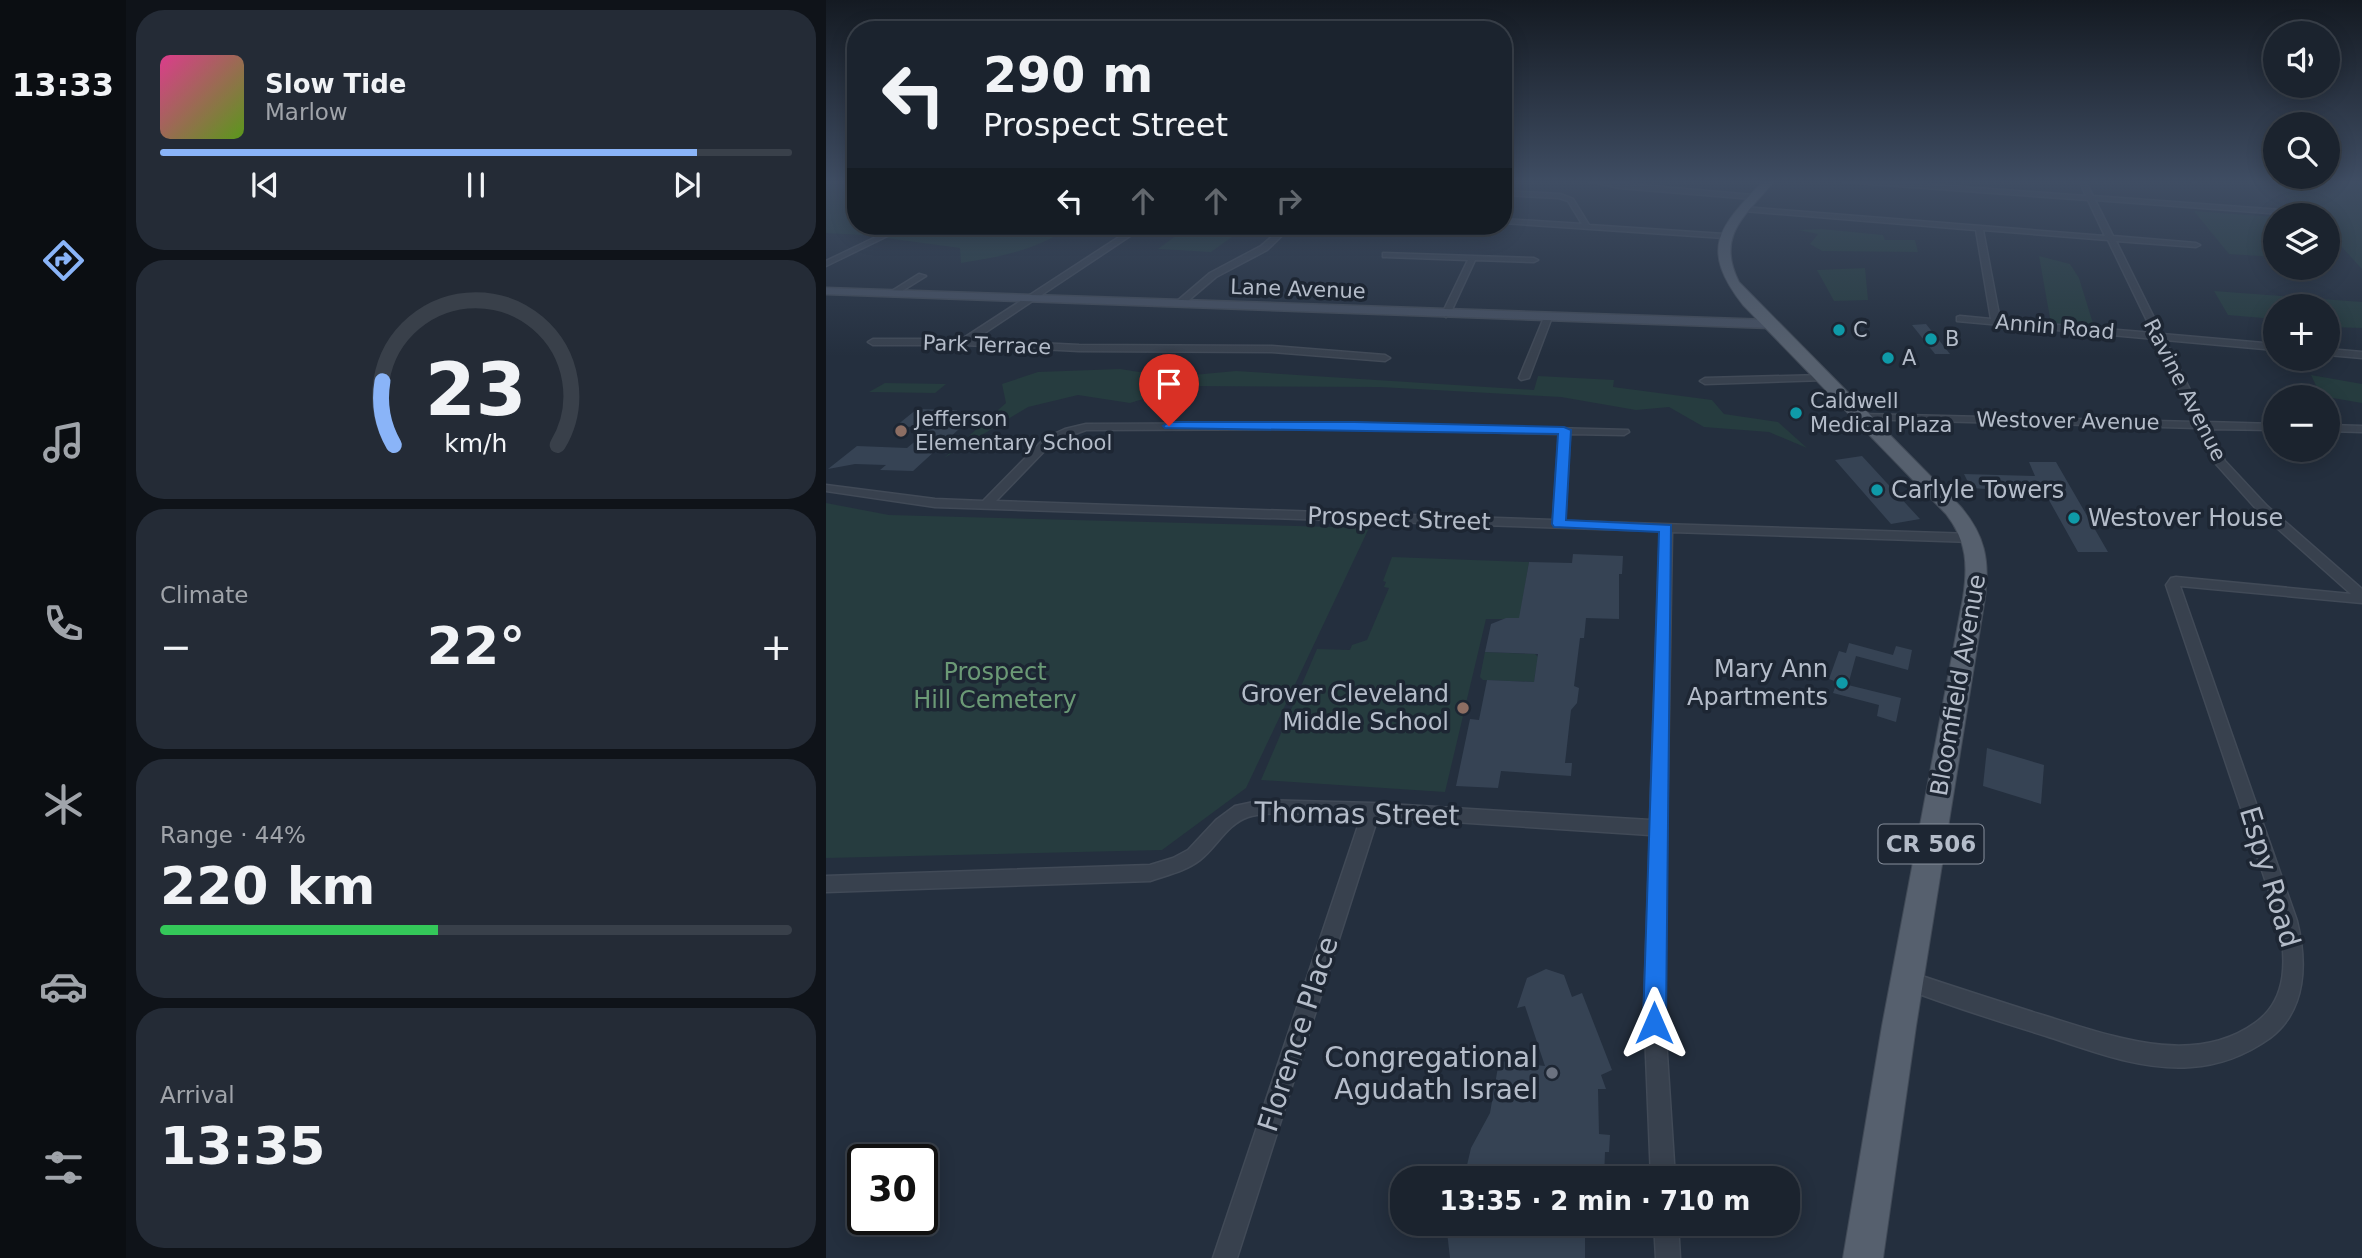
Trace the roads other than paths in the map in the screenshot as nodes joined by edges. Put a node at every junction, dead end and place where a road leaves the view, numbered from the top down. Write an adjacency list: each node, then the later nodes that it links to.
1 (878, 239): 12 (street)
2 (1121, 239): 16 (street)
3 (1274, 239): 17 (street)
4 (1724, 239): 22 (main road, Bloomfield Avenue / CR 506)
5 (1981, 239): 21 (street)
6 (2109, 239): 23 (street, Ravine Avenue)
7 (2127, 239): 8 (street)
8 (2196, 245)
9 (1387, 255): 10 (street)
10 (1473, 257): 11 (street); 18 (street)
11 (1534, 260)
12 (826, 264)
13 (922, 276): 15 (street)
14 (826, 291): 15 (street, Lane Avenue)
15 (891, 294): 16 (street, Lane Avenue)
16 (1029, 298): 17 (street, Lane Avenue); 25 (street)
17 (1179, 304): 18 (street, Lane Avenue)
18 (1446, 314): 19 (street, Lane Avenue)
19 (1548, 317): 22 (street, Lane Avenue); 30 (street)
20 (1960, 319): 21 (street, Annin Road)
21 (1996, 322): 23 (street, Annin Road)
22 (1770, 324): 31 (main road, Bloomfield Avenue / CR 506)
23 (2157, 336): 26 (street, Annin Road); 34 (street, Ravine Avenue)
24 (873, 342): 25 (street, Park Terrace)
25 (964, 342): 29 (street, Park Terrace)
26 (2263, 346)
27 (2340, 353): 28 (street)
28 (2362, 355)
29 (1385, 358)
30 (1524, 378)
31 (1823, 378): 32 (street); 33 (main road, Bloomfield Avenue / CR 506)
32 (1705, 382)
33 (1862, 417): 34 (street, Westover Avenue); 44 (main road, Bloomfield Avenue / CR 506)
34 (2200, 425): 35 (street, Westover Avenue); 45 (street, Ravine Avenue)
35 (2263, 427)
36 (2340, 428): 37 (street)
37 (2362, 429)
38 (1564, 430): 39 (street); 41 (street); 42 (street)
39 (1624, 432)
40 (826, 488): 41 (street, Prospect Street)
41 (986, 505): 42 (street, Prospect Street)
42 (1559, 524): 43 (street, Prospect Street)
43 (1666, 528): 44 (street, Prospect Street); 47 (street)
44 (1973, 538): 49 (main road, Bloomfield Avenue / CR 506)
45 (2362, 598): 49 (street, Espy Road)
46 (1372, 810): 47 (street, Thomas Street); 48 (street, Thomas Street); 52 (street, Florence Place)
47 (1658, 828): 50 (street)
48 (826, 884)
49 (1907, 980): 54 (main road, Bloomfield Avenue / CR 506)
50 (1662, 1166)
51 (1667, 1236): 53 (street)
52 (1225, 1258)
53 (1668, 1258)
54 (1863, 1258)

